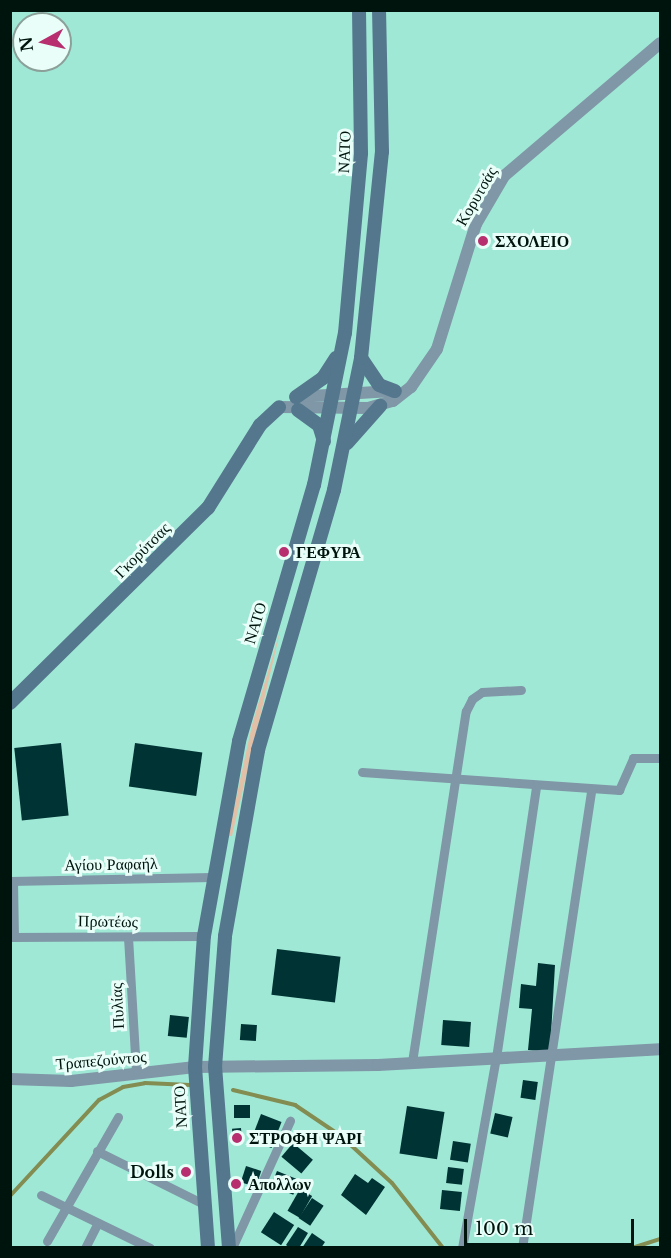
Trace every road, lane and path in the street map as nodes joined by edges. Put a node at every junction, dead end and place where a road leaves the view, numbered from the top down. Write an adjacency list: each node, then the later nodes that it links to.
1 (359, 10): 4 (main road, ΝΑΤΟ)
2 (379, 10): 5 (main road)
3 (660, 43): 6 (street, Κορυτσάς)
4 (345, 333): 9 (main road, ΝΑΤΟ); 10 (main road)
5 (361, 358): 7 (main road); 8 (main road)
6 (411, 387): 8 (street); 11 (street)
7 (356, 391): 8 (street); 9 (street); 14 (main road)
8 (395, 391)
9 (335, 392): 10 (street); 13 (main road, ΝΑΤΟ)
10 (297, 403): 12 (street); 13 (street); 15 (main road)
11 (380, 406): 14 (street); 16 (main road)
12 (279, 407): 18 (main road, Γκορύτσας)
13 (331, 410): 14 (street); 15 (main road, ΝΑΤΟ)
14 (351, 411): 16 (main road)
15 (324, 442): 24 (main road, ΝΑΤΟ)
16 (344, 447): 34 (main road)
17 (521, 690): 21 (street)
18 (10, 703)
19 (660, 758): 23 (street)
20 (363, 772): 21 (street)
21 (453, 779): 22 (street); 32 (street)
22 (536, 786): 23 (street); 31 (street)
23 (591, 790): 30 (street)
24 (212, 877): 25 (street, Αγίου Ραφαήλ); 26 (main road, ΝΑΤΟ)
25 (12, 881): 27 (street)
26 (204, 936): 28 (street, Πρωτέως); 33 (main road, ΝΑΤΟ)
27 (12, 937): 28 (street, Πρωτέως)
28 (128, 937): 35 (street, Πυλίας)
29 (660, 1049): 30 (street, Τραπεζούντος)
30 (553, 1055): 31 (street, Τραπεζούντος); 50 (street)
31 (496, 1058): 32 (street, Τραπεζούντος); 49 (street)
32 (412, 1062): 34 (street, Τραπεζούντος)
33 (195, 1067): 34 (street, Τραπεζούντος); 35 (street, Τραπεζούντος); 41 (main road, ΝΑΤΟ)
34 (215, 1067): 48 (main road)
35 (136, 1073): 36 (street, Τραπεζούντος)
36 (10, 1079)
37 (118, 1117): 39 (street)
38 (290, 1121): 48 (street)
39 (97, 1151): 41 (street); 42 (street)
40 (41, 1195): 42 (street)
41 (204, 1204): 47 (main road, ΝΑΤΟ)
42 (64, 1206): 43 (street); 44 (street)
43 (98, 1223): 45 (street); 46 (street)
44 (47, 1241)
45 (145, 1246)
46 (85, 1248)
47 (208, 1248)
48 (230, 1248)
49 (462, 1248)
50 (522, 1248)

